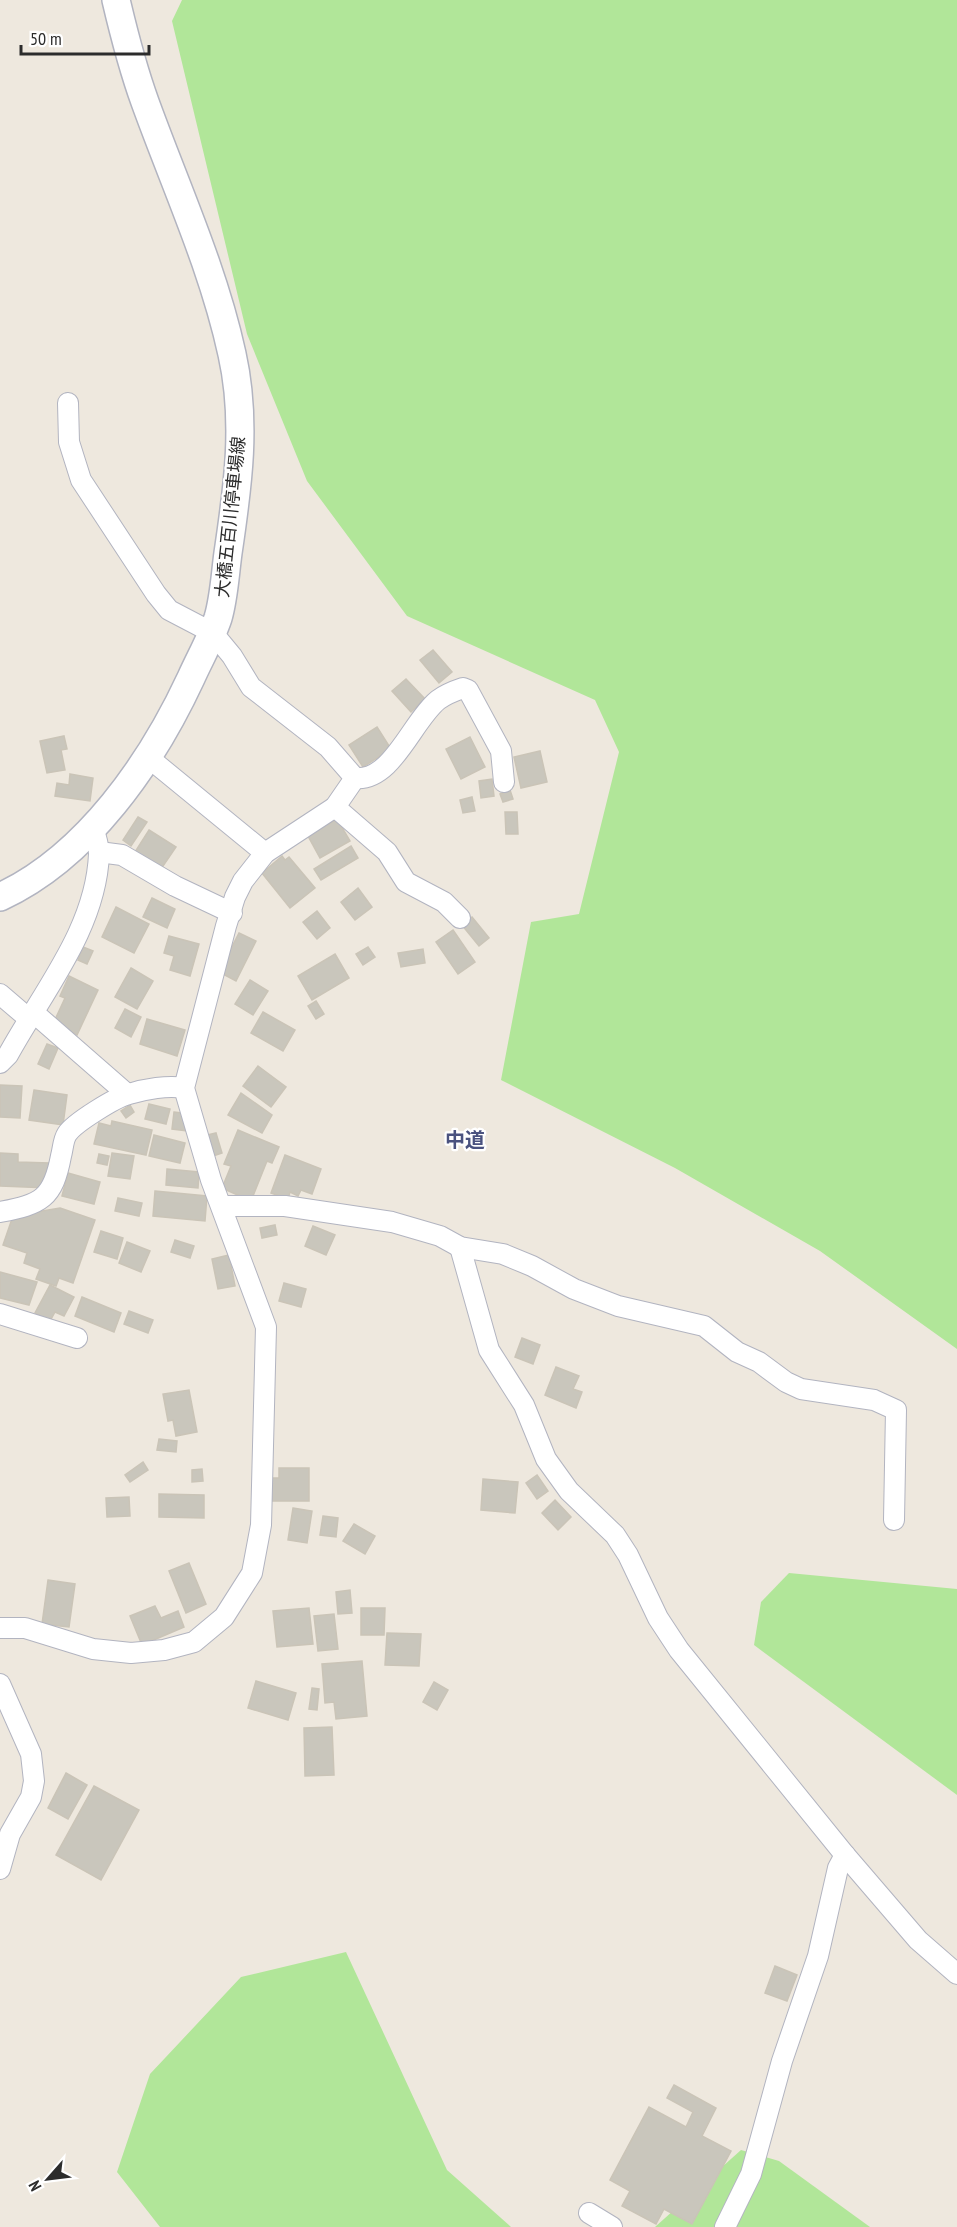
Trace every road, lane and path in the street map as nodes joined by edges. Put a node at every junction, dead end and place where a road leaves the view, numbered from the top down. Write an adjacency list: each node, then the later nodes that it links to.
1 (116, 0): 3 (main road, 大橋五百川停車場線)
2 (68, 403): 3 (street)
3 (213, 633): 4 (main road, 大橋五百川停車場線); 5 (street)
4 (149, 758): 8 (main road, 大橋五百川停車場線); 9 (street)
5 (355, 778): 6 (street); 7 (street)
6 (504, 782)
7 (335, 807): 9 (street); 12 (street)
8 (96, 839): 10 (main road, 大橋五百川停車場線); 11 (street); 14 (street)
9 (265, 853): 11 (street)
10 (0, 897)
11 (232, 913): 16 (street)
12 (460, 918)
13 (0, 994): 14 (street)
14 (30, 1015): 15 (street); 17 (street)
15 (0, 1063)
16 (184, 1088): 17 (street); 18 (street)
17 (127, 1094): 19 (street)
18 (223, 1206): 20 (street); 24 (street)
19 (0, 1212)
20 (460, 1247): 23 (street); 26 (street)
21 (0, 1314): 22 (street)
22 (78, 1338)
23 (894, 1520)
24 (0, 1628)
25 (0, 1684): 27 (street)
26 (845, 1855): 28 (street); 31 (street)
27 (0, 1869)
28 (957, 1974)
29 (589, 2213): 30 (street)
30 (612, 2227)
31 (725, 2227)

